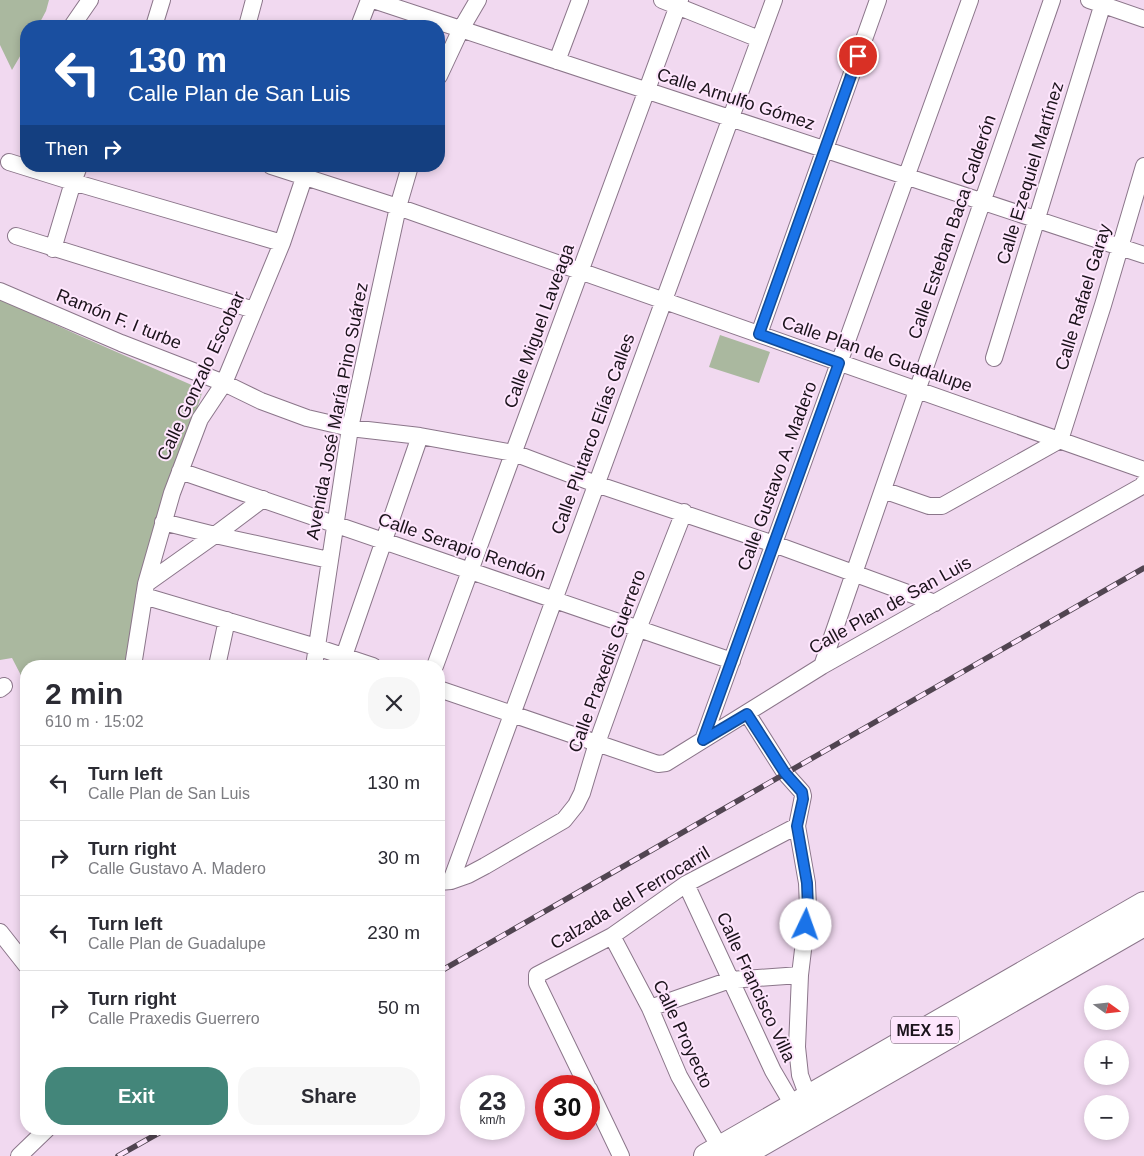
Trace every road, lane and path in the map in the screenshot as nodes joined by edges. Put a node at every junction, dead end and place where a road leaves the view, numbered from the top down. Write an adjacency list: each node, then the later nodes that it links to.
1 (90, 0): 15 (street)
2 (162, 0): 16 (street)
3 (254, 0): 17 (street)
4 (369, 0): 18 (street)
5 (373, 0): 19 (street, Calle Arnulfo Gómez)
6 (478, 0): 21 (street)
7 (580, 0): 23 (street)
8 (774, 0): 22 (street, Calle Plutarco Elías Calles)
9 (878, 0): 27 (street)
10 (970, 0): 36 (street, Calle Gustavo A. Madero)
11 (1052, 0): 38 (street, Calle Esteban Baca Calderón)
12 (673, 2): 22 (street); 25 (street, Calle Miguel Laveaga)
13 (1099, 2): 14 (street); 40 (street, Calle Ezequiel Martínez)
14 (1144, 19)
15 (76, 20)
16 (156, 20)
17 (249, 20)
18 (361, 20)
19 (434, 20)
20 (445, 24): 21 (street, Calle Arnulfo Gómez)
21 (461, 29): 23 (street, Calle Arnulfo Gómez); 24 (street)
22 (759, 39): 26 (street, Calle Plutarco Elías Calles)
23 (557, 61): 25 (street, Calle Arnulfo Gómez)
24 (445, 63)
25 (646, 91): 26 (street, Calle Arnulfo Gómez); 46 (street, Calle Miguel Laveaga)
26 (730, 118): 27 (street, Calle Arnulfo Gómez); 48 (street, Calle Plutarco Elías Calles)
27 (825, 150): 36 (street, Calle Arnulfo Gómez); 50 (street)
28 (9, 162): 29 (street)
29 (20, 165)
30 (1144, 166): 43 (street, Calle Rafael Garay)
31 (41, 172): 37 (street)
32 (77, 172): 37 (street)
33 (306, 172): 42 (street, Calle Gonzalo Escobar)
34 (309, 172): 39 (street, Calle Plan de Guadalupe)
35 (408, 172): 39 (street, Avenida José María Pino Suárez)
36 (906, 177): 38 (street, Calle Arnulfo Gómez); 52 (street, Calle Gustavo A. Madero)
37 (73, 182): 42 (street); 44 (street)
38 (982, 202): 40 (street, Calle Arnulfo Gómez); 54 (street, Calle Esteban Baca Calderón)
39 (398, 207): 46 (street, Calle Plan de Guadalupe); 55 (street, Avenida José María Pino Suárez)
40 (1036, 220): 43 (street, Calle Arnulfo Gómez); 51 (street, Calle Ezequiel Martínez)
41 (16, 236): 44 (street)
42 (282, 243): 49 (street, Calle Gonzalo Escobar)
43 (1120, 247): 45 (street, Calle Arnulfo Gómez); 57 (street, Calle Rafael Garay)
44 (54, 249): 49 (street)
45 (1144, 255)
46 (580, 271): 48 (street, Calle Plan de Guadalupe); 58 (street, Calle Miguel Laveaga)
47 (0, 291): 53 (street, Ramón F. I turbe)
48 (663, 300): 50 (street, Calle Plan de Guadalupe); 62 (street, Calle Plutarco Elías Calles)
49 (254, 310): 53 (street, Calle Gonzalo Escobar)
50 (759, 334): 52 (street, Calle Plan de Guadalupe)
51 (994, 358)
52 (839, 363): 54 (street, Calle Plan de Guadalupe); 70 (street, Calle Gustavo A. Madero)
53 (224, 383): 55 (street, Ramón F. I turbe); 60 (street, Calle Gonzalo Escobar)
54 (917, 390): 57 (street, Calle Plan de Guadalupe); 63 (street, Calle Esteban Baca Calderón)
55 (350, 428): 56 (street, Ramón F. I turbe); 67 (street, Avenida José María Pino Suárez)
56 (420, 436): 58 (street, Ramón F. I turbe); 69 (street)
57 (1060, 440): 59 (street, Calle Plan de Guadalupe); 63 (street)
58 (514, 453): 62 (street, Ramón F. I turbe); 72 (street, Calle Miguel Laveaga)
59 (1144, 470)
60 (180, 471): 64 (street, Calle Serapio Rendón); 66 (street, Calle Gonzalo Escobar)
61 (1144, 483): 76 (street, Calle Plan de San Luis)
62 (596, 484): 65 (street, Ramón F. I turbe); 75 (street, Calle Plutarco Elías Calles)
63 (883, 490): 73 (street, Calle Esteban Baca Calderón)
64 (263, 499): 67 (street, Calle Serapio Rendón); 68 (street)
65 (684, 512): 70 (street, Ramón F. I turbe); 78 (street, Calle Praxedis Guerrero)
66 (163, 522): 68 (street); 74 (street, Calle Gonzalo Escobar)
67 (334, 524): 69 (street, Calle Serapio Rendón); 71 (street, Avenida José María Pino Suárez)
68 (215, 535): 71 (street); 74 (street)
69 (384, 541): 72 (street, Calle Serapio Rendón); 80 (street)
70 (774, 544): 73 (street, Ramón F. I turbe); 86 (street, Calle Gustavo A. Madero)
71 (329, 560): 79 (street, Avenida José María Pino Suárez)
72 (470, 571): 75 (street, Calle Serapio Rendón); 85 (street, Calle Miguel Laveaga)
73 (854, 573): 76 (street, Ramón F. I turbe); 87 (street, Calle Esteban Baca Calderón)
74 (145, 590): 77 (street); 81 (street, Calle Gonzalo Escobar)
75 (554, 599): 78 (street, Calle Serapio Rendón); 89 (street, Calle Plutarco Elías Calles)
76 (935, 603): 87 (street, Calle Plan de San Luis)
77 (227, 620): 79 (street); 82 (street)
78 (638, 628): 86 (street, Calle Serapio Rendón); 92 (street, Calle Praxedis Guerrero)
79 (316, 647): 80 (street); 83 (street, Avenida José María Pino Suárez)
80 (344, 656): 84 (street)
81 (135, 660)
82 (219, 660)
83 (315, 660)
84 (356, 660)
85 (437, 660)
86 (732, 661): 91 (street, Calle Gustavo A. Madero)
87 (822, 666): 90 (street, Calle Plan de San Luis)
88 (445, 691): 89 (street)
89 (512, 714): 92 (street); 94 (street, Calle Plutarco Elías Calles)
90 (747, 714): 91 (street, Calle Plan de San Luis); 93 (street)
91 (703, 740): 92 (street, Calle Plan de San Luis)
92 (597, 743): 94 (street, Calle Praxedis Guerrero)
93 (797, 826): 95 (street, Calzada del Ferrocarril); 101 (street)
94 (445, 881)
95 (686, 884): 99 (street, Calzada del Ferrocarril); 102 (street, Calle Francisco Villa)
96 (1144, 904): 105 (highway, MEX 15)
97 (1144, 924): 108 (highway, MEX 15)
98 (0, 932): 100 (street)
99 (612, 936): 103 (street, Calle Proyecto); 104 (street, Calzada del Ferrocarril)
100 (20, 957)
101 (800, 975): 102 (street); 105 (street)
102 (730, 980): 103 (street); 105 (street, Calle Francisco Villa)
103 (650, 1008): 108 (street, Calle Proyecto)
104 (582, 1075)
105 (801, 1101): 108 (highway, MEX 15)
106 (600, 1113): 110 (street)
107 (41, 1135): 109 (street)
108 (722, 1153)
109 (19, 1156)
110 (621, 1156)

